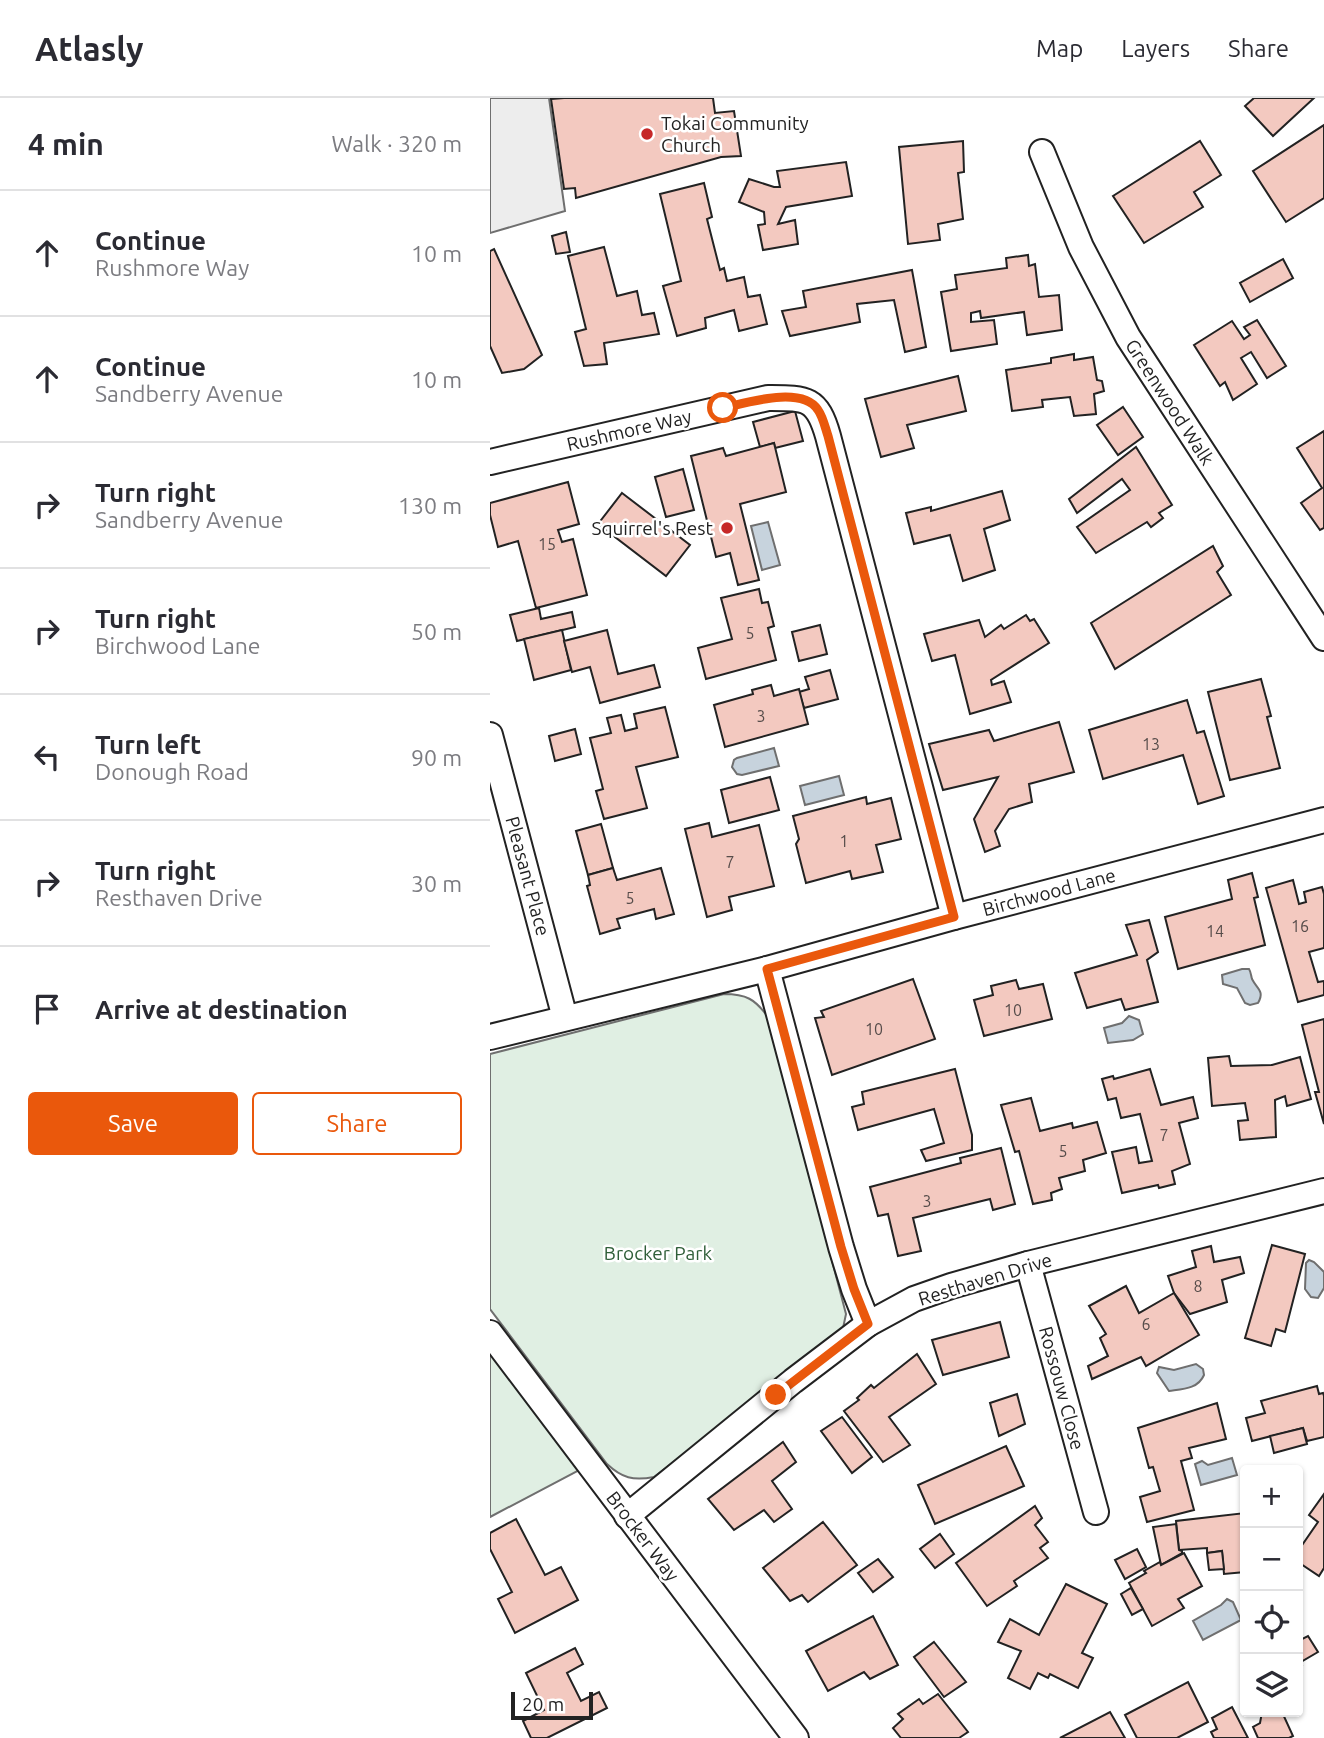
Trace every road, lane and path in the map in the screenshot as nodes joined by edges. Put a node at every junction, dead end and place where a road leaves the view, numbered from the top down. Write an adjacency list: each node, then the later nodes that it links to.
1 (1042, 152): 3 (street, Greenwood Walk)
2 (490, 462): 6 (street, Rushmore Way)
3 (1324, 638)
4 (490, 735): 8 (street, Pleasant Place)
5 (1324, 820): 6 (street, Birchwood Lane)
6 (954, 917): 7 (street, Birchwood Lane)
7 (767, 969): 8 (street, Birchwood Lane); 12 (street)
8 (565, 1018): 9 (street, Birchwood Lane)
9 (490, 1037)
10 (1324, 1191): 11 (street, Resthaven Drive)
11 (1028, 1264): 12 (street, Resthaven Drive); 14 (street, Rossouw Close)
12 (868, 1324): 15 (street, Resthaven Drive)
13 (490, 1333): 15 (street, Brocker Way)
14 (1096, 1512)
15 (627, 1516): 16 (street, Brocker Way)
16 (796, 1738)

